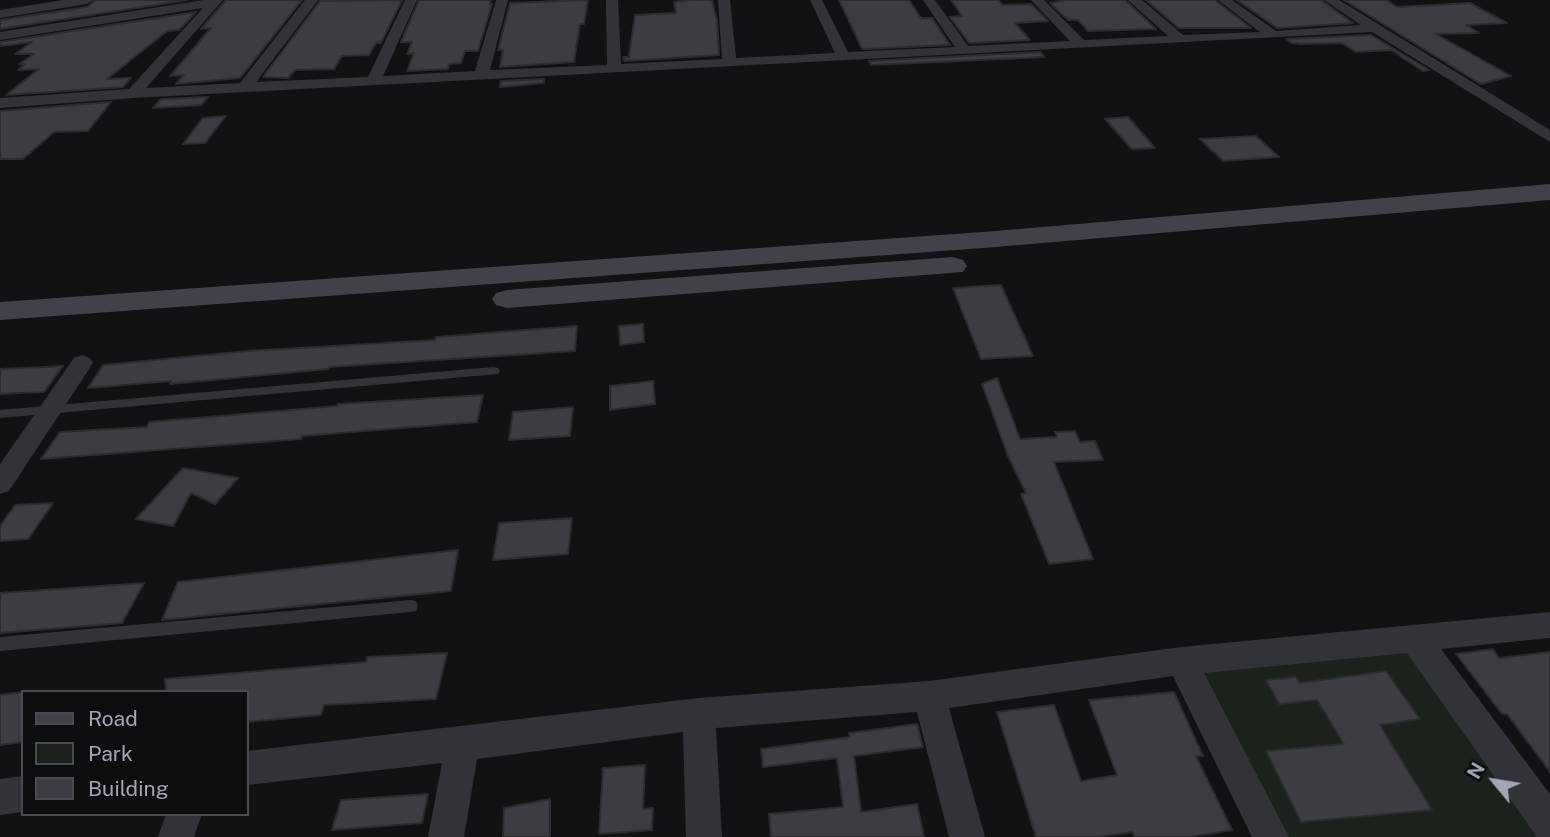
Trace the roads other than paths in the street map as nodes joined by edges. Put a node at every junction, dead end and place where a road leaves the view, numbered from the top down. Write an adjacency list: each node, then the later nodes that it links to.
1 (87, 0): 14 (street)
2 (312, 0): 26 (street)
3 (411, 0): 25 (street)
4 (502, 0): 24 (street)
5 (612, 0): 23 (street)
6 (724, 0): 22 (street)
7 (816, 0): 21 (street)
8 (929, 0): 20 (street)
9 (1037, 0): 19 (street)
10 (1134, 0): 18 (street)
11 (1224, 0): 16 (street)
12 (1330, 0): 15 (street)
13 (216, 1): 17 (street); 27 (street)
14 (8, 9)
15 (1374, 28): 16 (street); 29 (street)
16 (1273, 35): 18 (street)
17 (0, 36)
18 (1179, 39): 19 (street)
19 (1079, 43): 20 (street)
20 (964, 50): 21 (street)
21 (843, 56): 22 (street)
22 (729, 62): 23 (street)
23 (614, 68): 24 (street)
24 (481, 75): 25 (street)
25 (373, 81): 26 (street)
26 (244, 88): 27 (street)
27 (133, 93): 28 (street)
28 (0, 103)
29 (1550, 137)
30 (1550, 192): 32 (main road)
31 (1550, 214): 32 (main road)
32 (945, 255): 33 (main road)
33 (899, 259): 34 (main road); 35 (main road)
34 (0, 311)
35 (0, 331)
36 (82, 363): 38 (street)
37 (494, 371): 38 (lane)
38 (50, 410): 39 (lane); 40 (street)
39 (0, 414)
40 (0, 484)
41 (411, 606): 44 (lane)
42 (1550, 625): 43 (street)
43 (1414, 636): 45 (street); 53 (street)
44 (0, 644)
45 (1181, 661): 46 (street); 58 (street)
46 (929, 696): 47 (street); 57 (street)
47 (699, 714): 48 (street); 56 (street)
48 (462, 744): 49 (street); 55 (street)
49 (248, 768)
50 (21, 794): 51 (street)
51 (0, 797)
52 (183, 816): 54 (street)
53 (1550, 824)
54 (177, 837)
55 (446, 837)
56 (704, 837)
57 (967, 837)
58 (1271, 837)

